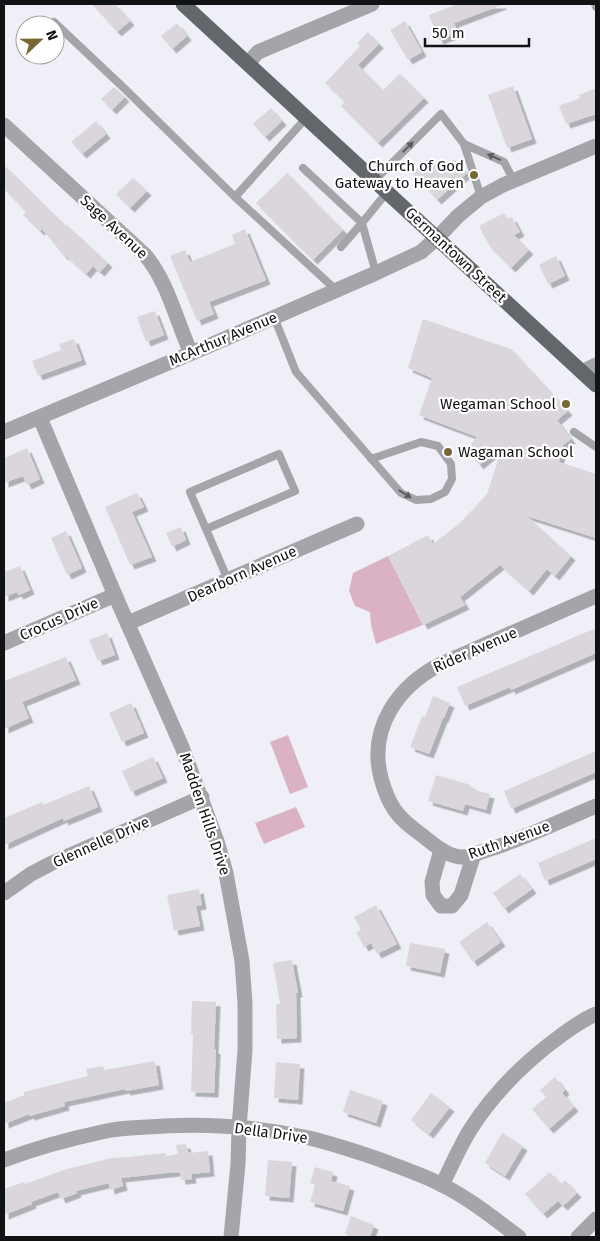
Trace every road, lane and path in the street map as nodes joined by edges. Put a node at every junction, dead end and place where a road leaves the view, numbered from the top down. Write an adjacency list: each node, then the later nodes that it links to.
1 (184, 4): 4 (main road, Germantown Street)
2 (372, 4): 4 (street)
3 (65, 32): 13 (lane)
4 (248, 63): 5 (main road, Germantown Street)
5 (307, 117): 10 (main road, Germantown Street); 13 (lane)
6 (4, 125): 21 (street, Sage Avenue)
7 (464, 144): 10 (lane, one-way to 7); 11 (lane, one-way to 7); 14 (lane)
8 (596, 146): 11 (street, McArthur Avenue)
9 (303, 168): 15 (lane)
10 (375, 180): 12 (main road, Germantown Street)
11 (514, 182): 14 (street, McArthur Avenue)
12 (388, 191): 15 (lane); 16 (main road, Germantown Street)
13 (235, 197): 19 (lane)
14 (481, 197): 16 (street, McArthur Avenue)
15 (362, 223): 17 (lane); 18 (lane)
16 (437, 238): 18 (street, McArthur Avenue); 23 (main road, Germantown Street)
17 (340, 246)
18 (376, 273): 19 (street, McArthur Avenue)
19 (336, 290): 20 (street, McArthur Avenue)
20 (274, 317): 21 (street, McArthur Avenue); 29 (lane)
21 (191, 353): 25 (street, McArthur Avenue)
22 (596, 365): 23 (street)
23 (582, 372): 24 (main road, Germantown Street)
24 (596, 385)
25 (40, 418): 26 (street, McArthur Avenue); 33 (street, Madden Hills Drive)
26 (4, 432)
27 (574, 432): 28 (lane)
28 (596, 447)
29 (371, 459): 29 (lane, one-way to 29)
30 (357, 524): 32 (street, Dearborn Avenue)
31 (206, 528): 31 (lane); 32 (lane)
32 (228, 580): 35 (street, Dearborn Avenue)
33 (115, 595): 35 (street, Madden Hills Drive); 36 (street, Crocus Drive)
34 (596, 596): 37 (street, Rider Avenue)
35 (128, 623): 38 (street, Madden Hills Drive)
36 (4, 643)
37 (385, 793): 40 (street, Ruth Avenue)
38 (202, 798): 42 (street, Glennelle Drive); 44 (street, Madden Hills Drive)
39 (596, 806): 41 (street, Ruth Avenue)
40 (441, 850): 41 (street, Ruth Avenue); 41 (street)
41 (474, 854)
42 (4, 894)
43 (596, 1014): 46 (street)
44 (239, 1128): 45 (street, Della Drive); 46 (street, Della Drive); 48 (street, Madden Hills Drive)
45 (4, 1160)
46 (442, 1186): 49 (street, Della Drive)
47 (596, 1219): 50 (street)
48 (231, 1237)
49 (519, 1237)
50 (578, 1237)

